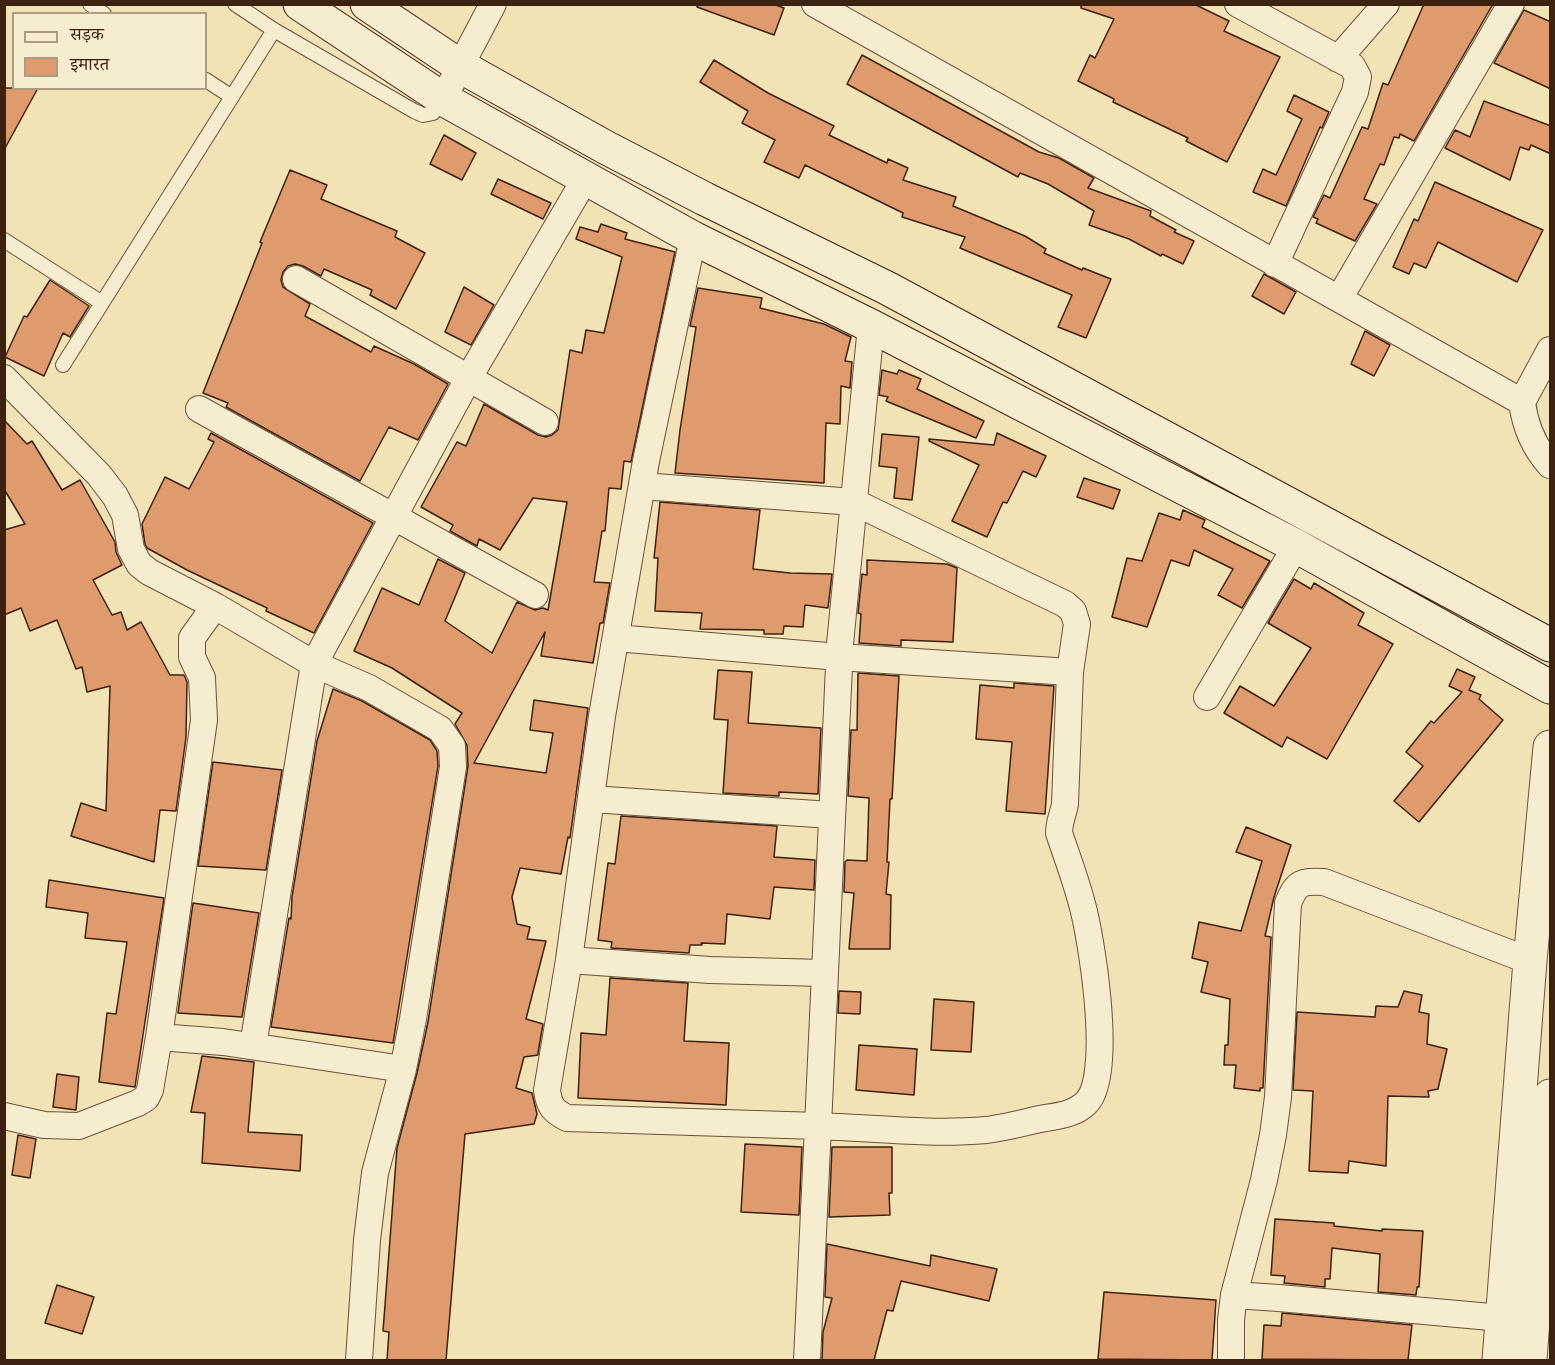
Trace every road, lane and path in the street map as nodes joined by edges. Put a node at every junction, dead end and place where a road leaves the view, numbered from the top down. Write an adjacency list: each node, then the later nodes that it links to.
1 (235, 4): 9 (lane)
2 (300, 4): 14 (main road)
3 (367, 4): 11 (main road)
4 (493, 4): 11 (street)
5 (815, 4): 18 (street)
6 (1238, 4): 10 (street)
7 (1386, 4): 10 (street)
8 (1511, 4): 20 (street)
9 (274, 30): 13 (lane); 14 (lane)
10 (1338, 58): 18 (street)
11 (460, 66): 14 (street); 38 (main road)
12 (207, 81): 13 (lane)
13 (232, 97): 21 (lane)
14 (443, 99): 15 (main road)
15 (585, 179): 16 (main road); 26 (street)
16 (693, 238): 22 (main road); 31 (street)
17 (4, 240): 21 (lane)
18 (1275, 264): 20 (street)
19 (296, 279): 26 (street)
20 (1332, 295): 27 (street)
21 (102, 303): 24 (lane)
22 (871, 326): 32 (street); 34 (main road)
23 (1551, 350): 27 (street)
24 (63, 365)
25 (4, 378): 36 (street)
26 (468, 379): 29 (street); 33 (street)
27 (1522, 402): 30 (street)
28 (199, 409): 33 (street)
29 (545, 422)
30 (1551, 465)
31 (642, 486): 32 (street); 37 (street)
32 (854, 502): 39 (street); 41 (street)
33 (393, 518): 35 (street); 40 (street)
34 (1296, 546): 42 (main road); 43 (street)
35 (534, 595)
36 (215, 606): 40 (street); 50 (street)
37 (616, 638): 39 (street); 45 (street)
38 (1551, 645)
39 (839, 657): 41 (street); 46 (street)
40 (314, 664): 51 (street); 52 (street)
41 (1070, 672): 55 (street)
42 (1551, 687)
43 (1208, 697)
44 (1551, 747): 48 (main road)
45 (591, 799): 46 (street); 47 (street)
46 (831, 815): 49 (street)
47 (569, 960): 49 (street); 55 (street)
48 (1530, 960): 56 (street); 57 (main road)
49 (824, 973): 55 (street)
50 (159, 1037): 51 (street); 54 (street)
51 (253, 1046): 52 (street)
52 (403, 1069): 58 (street)
53 (1551, 1096): 62 (main road)
54 (4, 1116)
55 (818, 1126): 59 (street)
56 (1234, 1295): 57 (street); 60 (street)
57 (1502, 1318): 61 (main road)
58 (359, 1360)
59 (807, 1360)
60 (1231, 1360)
61 (1499, 1360)
62 (1530, 1360)

